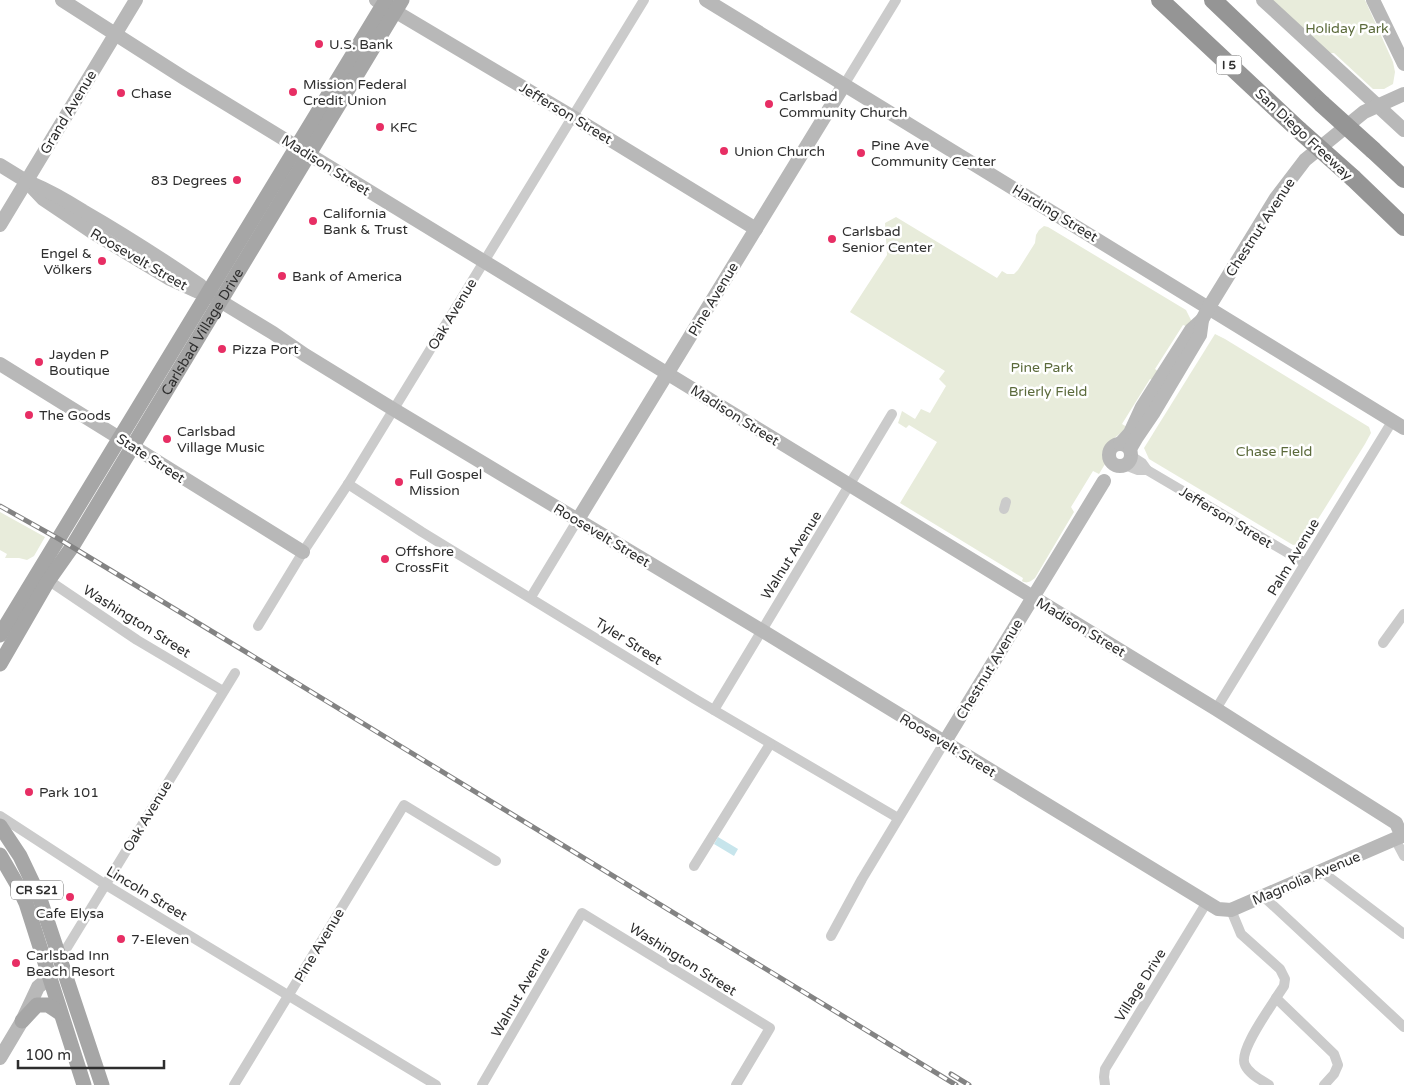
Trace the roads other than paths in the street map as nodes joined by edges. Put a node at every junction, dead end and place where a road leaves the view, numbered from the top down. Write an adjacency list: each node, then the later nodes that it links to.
1 (62, 0): 11 (street, Madison Street)
2 (136, 0): 11 (street, Grand Avenue)
3 (644, 0): 16 (street, Oak Avenue)
4 (706, 0): 13 (street, Harding Street)
5 (896, 0): 13 (street, Pine Avenue)
6 (1160, 0): 23 (highway, San Diego Freeway / I 5, bridge)
7 (1214, 0): 20 (highway, bridge)
8 (1263, 0): 15 (street)
9 (1373, 0): 12 (street)
10 (388, 3): 16 (street, Jefferson Street); 18 (main road, Carlsbad Village Drive)
11 (115, 35): 18 (street, Madison Street); 21 (street, Grand Avenue)
12 (1404, 64)
13 (844, 84): 24 (street, Pine Avenue); 28 (street, Harding Street)
14 (1404, 94): 15 (street, Chestnut Avenue)
15 (1378, 106): 17 (street); 28 (street, Chestnut Avenue)
16 (573, 117): 24 (street, Jefferson Street); 25 (street, Oak Avenue)
17 (1404, 130)
18 (303, 150): 25 (street, Madison Street); 26 (main road, Carlsbad Village Drive); 27 (main road, Carlsbad Village Drive)
19 (0, 165): 21 (street, Roosevelt Street)
20 (1404, 179)
21 (26, 181): 22 (street, Grand Avenue); 26 (street, Roosevelt Street)
22 (0, 225)
23 (1404, 227)
24 (756, 229): 30 (street, Pine Avenue)
25 (484, 262): 30 (street, Madison Street); 31 (street, Oak Avenue)
26 (207, 293): 27 (street, Roosevelt Street); 34 (main road, Carlsbad Village Drive)
27 (220, 301): 31 (street, Roosevelt Street); 34 (main road, Carlsbad Village Drive)
28 (1209, 307): 33 (street, Harding Street); 35 (street, Chestnut Avenue)
29 (0, 364): 34 (street, State Street)
30 (668, 373): 37 (street, Madison Street); 38 (street, Pine Avenue)
31 (393, 409): 36 (street, Oak Avenue); 38 (street, Roosevelt Street)
32 (892, 414): 37 (street, Walnut Avenue)
33 (1398, 424): 40 (street, Palm Avenue)
34 (125, 443): 39 (street, State Street); 41 (main road, Carlsbad Village Drive)
35 (1123, 457): 40 (street, Jefferson Street); 43 (street, Chestnut Avenue)
36 (348, 484): 39 (street, Oak Avenue); 42 (street, Tyler Street)
37 (850, 486): 43 (street, Madison Street); 46 (street, Walnut Avenue)
38 (577, 521): 42 (street, Pine Avenue); 46 (street, Roosevelt Street)
39 (303, 552): 45 (street, Oak Avenue)
40 (1305, 563): 52 (street, Palm Avenue)
41 (42, 577): 47 (main road, Carlsbad Village Drive); 49 (main road, Carlsbad Village Drive); 51 (street, Washington Street)
42 (531, 597): 53 (street, Tyler Street)
43 (1033, 598): 52 (street, Madison Street); 54 (street, Chestnut Avenue)
44 (1404, 614): 48 (street)
45 (258, 626)
46 (761, 630): 53 (street, Walnut Avenue); 54 (street, Roosevelt Street)
47 (0, 635)
48 (1382, 642)
49 (0, 664)
50 (235, 673): 51 (street, Oak Avenue)
51 (224, 691): 65 (street, Oak Avenue)
52 (1216, 709): 59 (street, Madison Street)
53 (714, 710): 55 (street, Tyler Street)
54 (944, 743): 57 (street, Chestnut Avenue); 67 (street, Roosevelt Street)
55 (770, 744): 57 (street, Tyler Street); 63 (street)
56 (0, 816): 65 (street, Lincoln Street)
57 (898, 818): 72 (street, Chestnut Avenue)
58 (0, 826): 73 (main road, CR S21)
59 (1400, 837): 61 (street); 64 (street, Magnolia Avenue)
60 (0, 855): 70 (main road, CR S21)
61 (1404, 856)
62 (496, 861): 75 (street, Pine Avenue)
63 (694, 866)
64 (1321, 871): 66 (street, Magnolia Avenue); 71 (street)
65 (106, 885): 73 (street, Oak Avenue); 75 (street, Lincoln Street)
66 (1263, 896): 68 (street, Magnolia Avenue); 80 (street)
67 (1207, 902): 68 (street); 88 (street, Village Drive)
68 (1231, 910): 76 (street)
69 (582, 912): 86 (street, Walnut Avenue); 87 (street, Washington Street)
70 (30, 915): 73 (main road); 74 (main road, CR S21)
71 (1404, 934)
72 (831, 936)
73 (60, 960): 78 (main road, CR S21)
74 (49, 978): 77 (main road, CR S21); 78 (main road); 79 (street)
75 (288, 995): 84 (street, Pine Avenue); 85 (street, Lincoln Street)
76 (1276, 998): 89 (street); 90 (street)
77 (60, 1013): 79 (main road); 82 (main road, CR S21)
78 (80, 1017): 83 (main road, CR S21)
79 (22, 1021): 81 (street)
80 (1404, 1027)
81 (0, 1058)
82 (84, 1085)
83 (102, 1085)
84 (234, 1085)
85 (436, 1085)
86 (482, 1085)
87 (736, 1085)
88 (1105, 1085)
89 (1269, 1085)
90 (1324, 1085)

